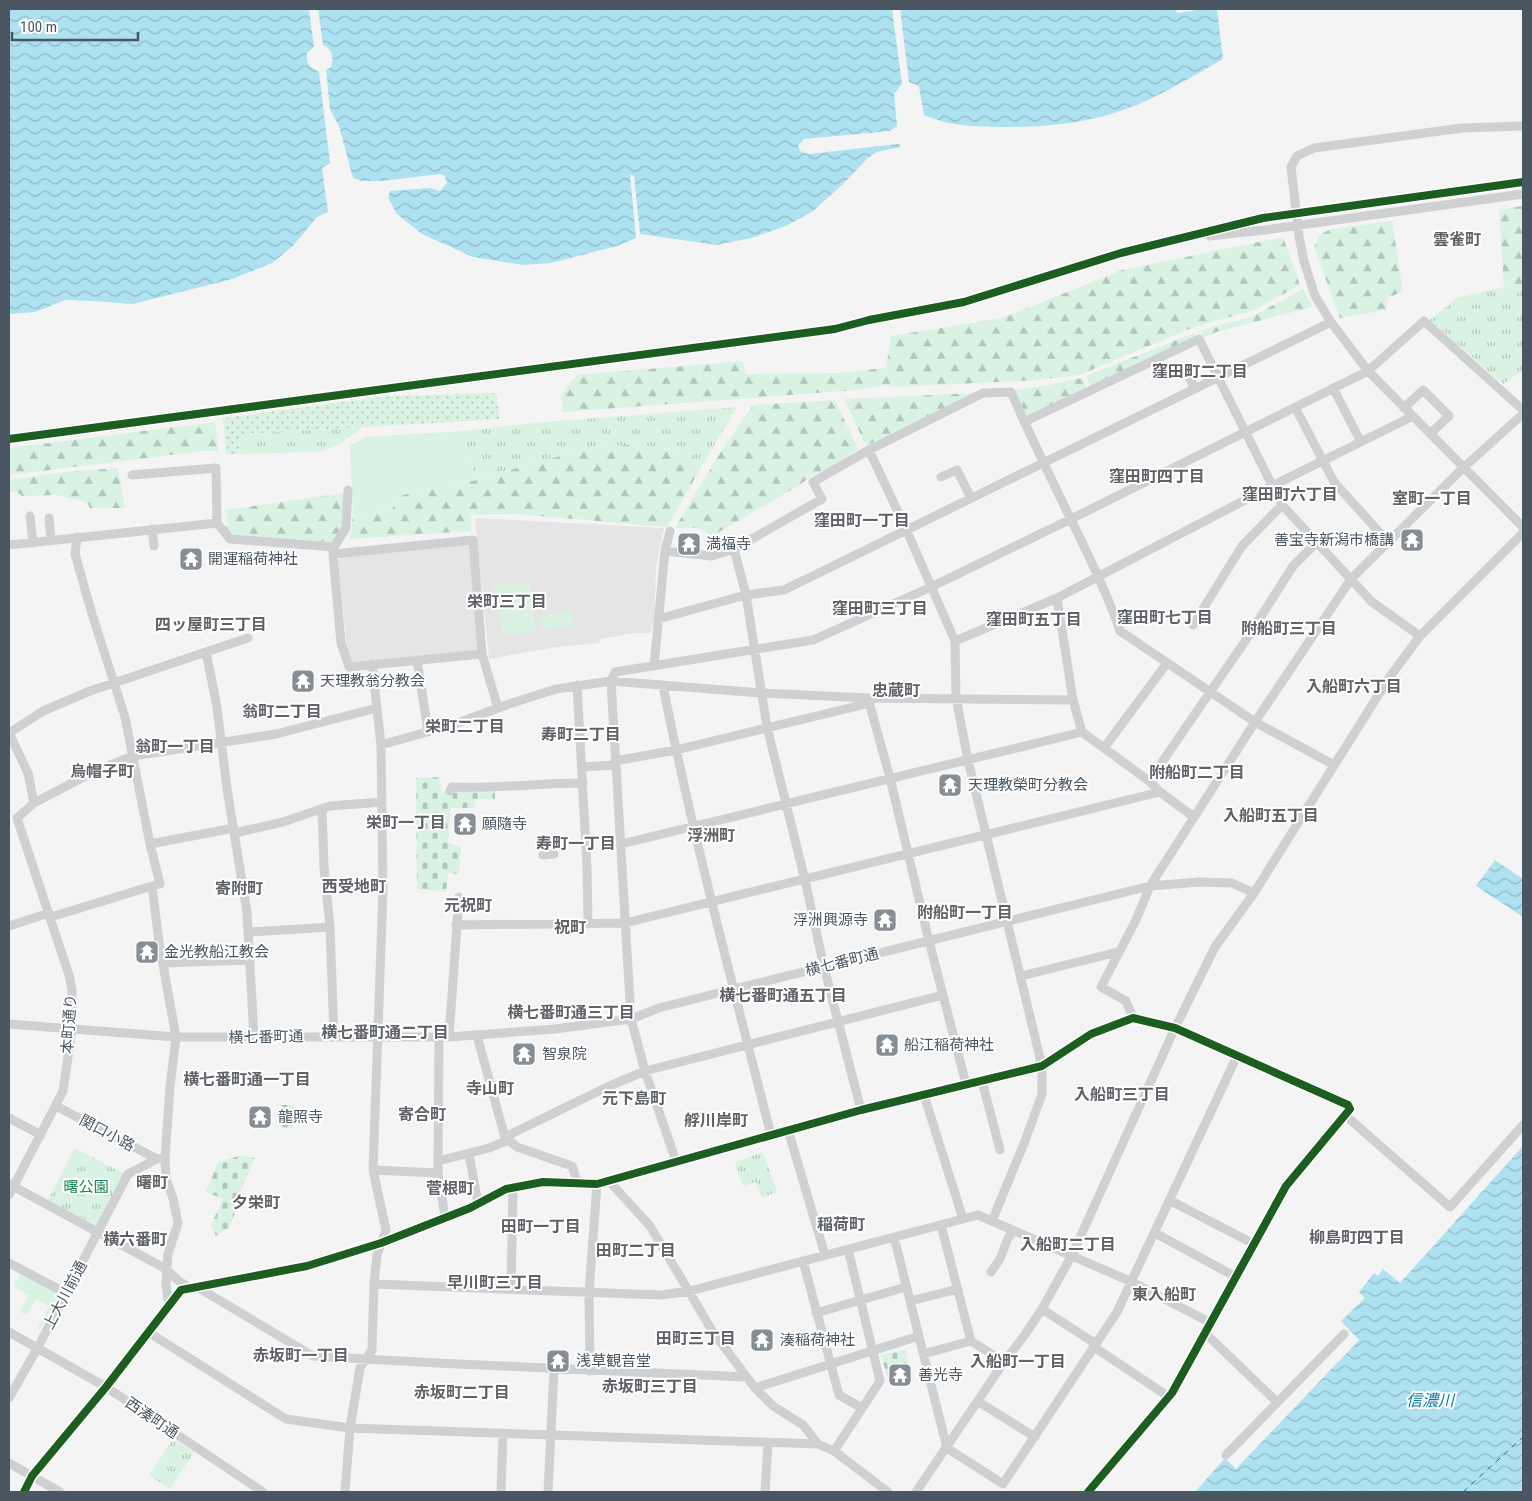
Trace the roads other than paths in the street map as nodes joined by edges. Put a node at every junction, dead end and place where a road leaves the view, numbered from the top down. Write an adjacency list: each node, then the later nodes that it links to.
1 (1523, 126): 4 (street)
2 (1523, 182): 4 (street)
3 (1523, 194): 5 (street)
4 (1296, 214): 5 (street); 6 (street)
5 (1297, 225): 6 (street); 7 (street)
6 (1169, 240): 21 (street)
7 (1331, 322): 9 (street); 10 (street)
8 (1184, 367): 12 (street)
9 (1368, 371): 11 (street); 14 (street); 15 (street)
10 (1218, 378): 12 (street); 18 (street); 19 (street)
11 (1333, 388): 13 (street); 22 (street)
12 (1195, 389): 25 (street)
13 (1294, 407): 19 (street); 24 (street)
14 (1404, 408): 17 (street); 20 (street)
15 (1523, 410)
16 (1523, 414): 26 (street)
17 (1413, 416): 20 (street); 22 (street)
18 (1024, 422): 23 (street); 25 (street)
19 (1246, 432): 29 (street); 35 (street)
20 (1430, 434): 26 (street)
21 (9, 438)
22 (1360, 442): 24 (street)
23 (869, 450): 39 (street); 49 (street)
24 (1324, 460): 29 (street); 46 (street)
25 (1044, 462): 31 (street); 35 (street)
26 (1463, 468): 37 (street); 46 (street)
27 (132, 475): 36 (street)
28 (941, 476): 31 (street)
29 (1272, 486): 32 (street); 52 (street)
30 (348, 490): 50 (street)
31 (971, 498): 39 (street)
32 (1282, 504): 45 (street); 58 (street)
33 (30, 516): 44 (street)
34 (49, 518): 43 (street)
35 (1071, 519): 52 (street); 54 (street)
36 (217, 523): 38 (street); 50 (street)
37 (1523, 527)
38 (152, 529): 42 (street); 48 (street)
39 (906, 529): 54 (street); 55 (street)
40 (670, 531): 51 (street)
41 (1523, 533): 59 (street)
42 (77, 537): 43 (street); 70 (street)
43 (50, 540): 44 (street)
44 (33, 542): 47 (street)
45 (1317, 542): 53 (street); 73 (street)
46 (1388, 542): 53 (street)
47 (9, 545)
48 (154, 546)
49 (734, 549): 51 (street); 55 (street)
50 (333, 550): 64 (street); 67 (street)
51 (664, 551): 57 (street)
52 (1098, 576): 56 (street); 66 (street)
53 (1351, 579): 59 (street); 80 (street)
54 (931, 587): 61 (street); 62 (street)
55 (746, 595): 57 (street); 62 (street)
56 (1057, 598): 61 (street); 76 (street)
57 (658, 619): 68 (street)
58 (1193, 625)
59 (1420, 636): 92 (street)
60 (248, 638): 63 (street)
61 (955, 641): 75 (street)
62 (754, 648): 68 (street); 74 (street)
63 (206, 652): 70 (street); 85 (street)
64 (482, 654): 65 (street); 79 (street)
65 (417, 660): 67 (street); 82 (street)
66 (1167, 663): 73 (street); 87 (street)
67 (372, 664): 78 (street)
68 (654, 666): 69 (street)
69 (610, 681): 71 (street); 72 (street); 91 (street)
70 (114, 684): 84 (street); 89 (street)
71 (577, 685): 79 (street); 93 (street)
72 (663, 686): 74 (street); 88 (street)
73 (1211, 692): 80 (street); 95 (street)
74 (761, 693): 77 (street); 81 (street)
75 (956, 698): 76 (street); 77 (street); 90 (street)
76 (1074, 700): 83 (street)
77 (869, 701): 81 (street); 94 (street)
78 (377, 708): 85 (street); 86 (street)
79 (498, 708): 82 (street)
80 (1255, 722): 92 (street); 103 (street)
81 (767, 727): 88 (street); 101 (street)
82 (428, 731): 86 (street)
83 (1082, 732): 87 (street); 90 (street)
84 (9, 733): 100 (street)
85 (223, 742): 89 (street); 105 (street)
86 (381, 745): 99 (street)
87 (1104, 748): 95 (street)
88 (676, 750): 91 (street); 104 (street)
89 (133, 756): 100 (street); 107 (street)
90 (968, 760): 94 (street); 106 (street)
91 (616, 763): 93 (street); 108 (street)
92 (1334, 765): 115 (street)
93 (582, 767): 96 (street)
94 (890, 778): 101 (street); 110 (street)
95 (1149, 781): 98 (street)
96 (583, 783): 97 (street); 121 (street)
97 (450, 790)
98 (1160, 792): 103 (street); 106 (street)
99 (382, 802): 102 (street); 141 (street)
100 (34, 803): 118 (street, 本町通り)
101 (786, 804): 104 (street); 112 (street)
102 (322, 809): 105 (street); 124 (street)
103 (1194, 817): 114 (street)
104 (694, 826): 108 (street); 117 (street)
105 (234, 831): 107 (street); 125 (street)
106 (987, 835): 110 (street); 119 (street)
107 (150, 844): 113 (street)
108 (621, 844): 120 (street)
109 (554, 854): 111 (street)
110 (909, 854): 112 (street); 126 (street)
111 (543, 855)
112 (805, 880): 117 (street); 130 (street)
113 (152, 886): 118 (street); 129 (street)
114 (1150, 886): 115 (street, 横七番町通); 119 (street, 横七番町通); 127 (street)
115 (1254, 893): 138 (street)
116 (459, 897): 122 (street)
117 (713, 902): 120 (street); 132 (street)
118 (50, 915): 123 (street); 139 (street, 本町通り)
119 (1008, 921): 126 (street, 横七番町通); 131 (street)
120 (625, 923): 121 (street); 135 (street)
121 (588, 924): 122 (street)
122 (456, 925): 145 (street)
123 (9, 926)
124 (330, 927): 125 (street); 140 (street)
125 (248, 932): 128 (street)
126 (929, 941): 130 (street, 横七番町通); 133 (street)
127 (1118, 952): 131 (street); 134 (street)
128 (250, 960): 129 (street); 144 (street)
129 (163, 963): 143 (street)
130 (824, 967): 132 (street, 横七番町通); 136 (street)
131 (1021, 976): 148 (street)
132 (734, 989): 135 (street, 横七番町通); 146 (street)
133 (943, 995): 136 (street); 151 (street)
134 (1133, 1018): 138 (street); 148 (street)
135 (630, 1019): 142 (street, 横七番町通); 149 (street)
136 (839, 1022): 146 (street); 154 (street)
137 (9, 1024): 139 (street, 横七番町通)
138 (1175, 1028): 147 (street); 188 (street)
139 (72, 1029): 143 (street, 横七番町通); 153 (street, 本町通り)
140 (334, 1036): 141 (street, 横七番町通); 144 (street, 横七番町通)
141 (377, 1036): 145 (street, 横七番町通); 167 (street)
142 (477, 1036): 145 (street, 横七番町通); 161 (street)
143 (176, 1037): 144 (street, 横七番町通); 164 (street)
144 (254, 1037)
145 (444, 1037): 165 (street)
146 (748, 1044): 149 (street); 160 (street)
147 (1237, 1056): 155 (street); 175 (street)
148 (1042, 1066): 150 (street); 179 (street)
149 (645, 1071): 161 (street); 166 (street)
150 (982, 1080): 151 (street); 162 (street)
151 (966, 1084): 152 (street)
152 (924, 1095): 154 (street); 178 (street)
153 (56, 1106): 159 (street, 本町通り); 164 (street, 関口小路)
154 (861, 1110): 158 (street)
155 (1346, 1116): 157 (street); 186 (street)
156 (9, 1118): 159 (street)
157 (1523, 1125)
158 (788, 1130): 160 (street); 189 (street)
159 (40, 1135): 172 (street, 本町通り)
160 (771, 1135): 166 (street)
161 (505, 1139): 163 (street); 170 (street)
162 (1000, 1150)
163 (469, 1154): 165 (street); 176 (street)
164 (161, 1158): 182 (street, 上大川前通); 192 (street)
165 (438, 1161): 168 (street)
166 (676, 1161): 169 (street)
167 (373, 1170): 168 (street); 185 (street)
168 (438, 1173): 177 (street)
169 (609, 1181): 171 (street); 201 (street)
170 (578, 1184): 171 (street); 173 (street)
171 (597, 1184): 202 (street)
172 (11, 1185): 174 (street, 本町通り); 182 (street)
173 (513, 1187): 176 (street); 199 (street)
174 (9, 1194)
175 (1169, 1200): 183 (street); 186 (street)
176 (478, 1204): 177 (street)
177 (445, 1217): 185 (street)
178 (963, 1219): 179 (street); 180 (street)
179 (992, 1221): 181 (street)
180 (941, 1224): 184 (street); 200 (street)
181 (1014, 1231): 188 (street); 193 (street)
182 (98, 1232): 192 (street); 203 (street, 上大川前通)
183 (1155, 1234): 194 (street); 195 (street)
184 (894, 1237): 187 (street); 197 (street)
185 (381, 1243): 196 (street); 198 (street)
186 (1254, 1244): 194 (street)
187 (848, 1249): 189 (street); 204 (street)
188 (1072, 1255): 195 (street); 207 (street)
189 (825, 1256): 190 (street)
190 (803, 1261): 201 (street); 208 (street)
191 (9, 1263): 203 (street)
192 (166, 1269): 198 (street); 206 (street)
193 (991, 1272)
194 (1236, 1277): 209 (street)
195 (1132, 1282): 209 (street); 216 (street)
196 (374, 1284): 199 (street); 220 (street)
197 (906, 1287): 204 (street); 205 (street)
198 (194, 1288): 206 (street); 220 (street)
199 (511, 1289): 202 (street)
200 (958, 1289): 205 (street); 215 (street)
201 (690, 1292): 202 (street); 225 (street)
202 (589, 1293): 224 (street)
203 (66, 1294): 217 (street, 上大川前通)
204 (860, 1300): 208 (street); 218 (street)
205 (910, 1301): 214 (street)
206 (169, 1306): 211 (street)
207 (1042, 1309): 216 (street); 221 (street)
208 (816, 1312): 222 (street)
209 (1211, 1323): 212 (street)
210 (9, 1332): 217 (street, 西湊町通)
211 (148, 1332): 226 (street); 233 (street)
212 (1206, 1333): 229 (street); 231 (street)
213 (1344, 1334): 231 (street)
214 (919, 1336): 218 (street); 219 (street)
215 (971, 1341): 219 (street); 221 (street)
216 (1095, 1345): 229 (street); 236 (street)
217 (38, 1347): 226 (street, 西湊町通); 228 (street, 上大川前通)
218 (873, 1351): 222 (street); 232 (street)
219 (923, 1354): 239 (street)
220 (366, 1359): 223 (street); 233 (street)
221 (1004, 1362): 230 (street)
222 (832, 1364): 227 (street); 232 (street)
223 (554, 1369): 224 (street); 235 (street)
224 (590, 1371): 225 (street)
225 (746, 1377): 227 (street)
226 (106, 1387): 243 (street); 246 (street, 西湊町通)
227 (755, 1388): 238 (street)
228 (10, 1394)
229 (1169, 1398): 253 (street)
230 (979, 1402): 236 (street); 239 (street)
231 (1277, 1402): 241 (street)
232 (862, 1408): 240 (street)
233 (350, 1428): 234 (street); 247 (street)
234 (503, 1434): 235 (street); 248 (street)
235 (550, 1436): 237 (street); 249 (street)
236 (1035, 1438): 239 (street)
237 (768, 1443): 238 (street); 250 (street)
238 (818, 1444): 240 (street)
239 (947, 1448): 252 (street)
240 (834, 1451): 251 (street)
241 (1226, 1455)
242 (9, 1463): 243 (street)
243 (32, 1476): 244 (street); 245 (street)
244 (24, 1492)
245 (60, 1492)
246 (263, 1492)
247 (345, 1492)
248 (501, 1492)
249 (548, 1492)
250 (765, 1492)
251 (888, 1492)
252 (916, 1492)
253 (1088, 1492)

